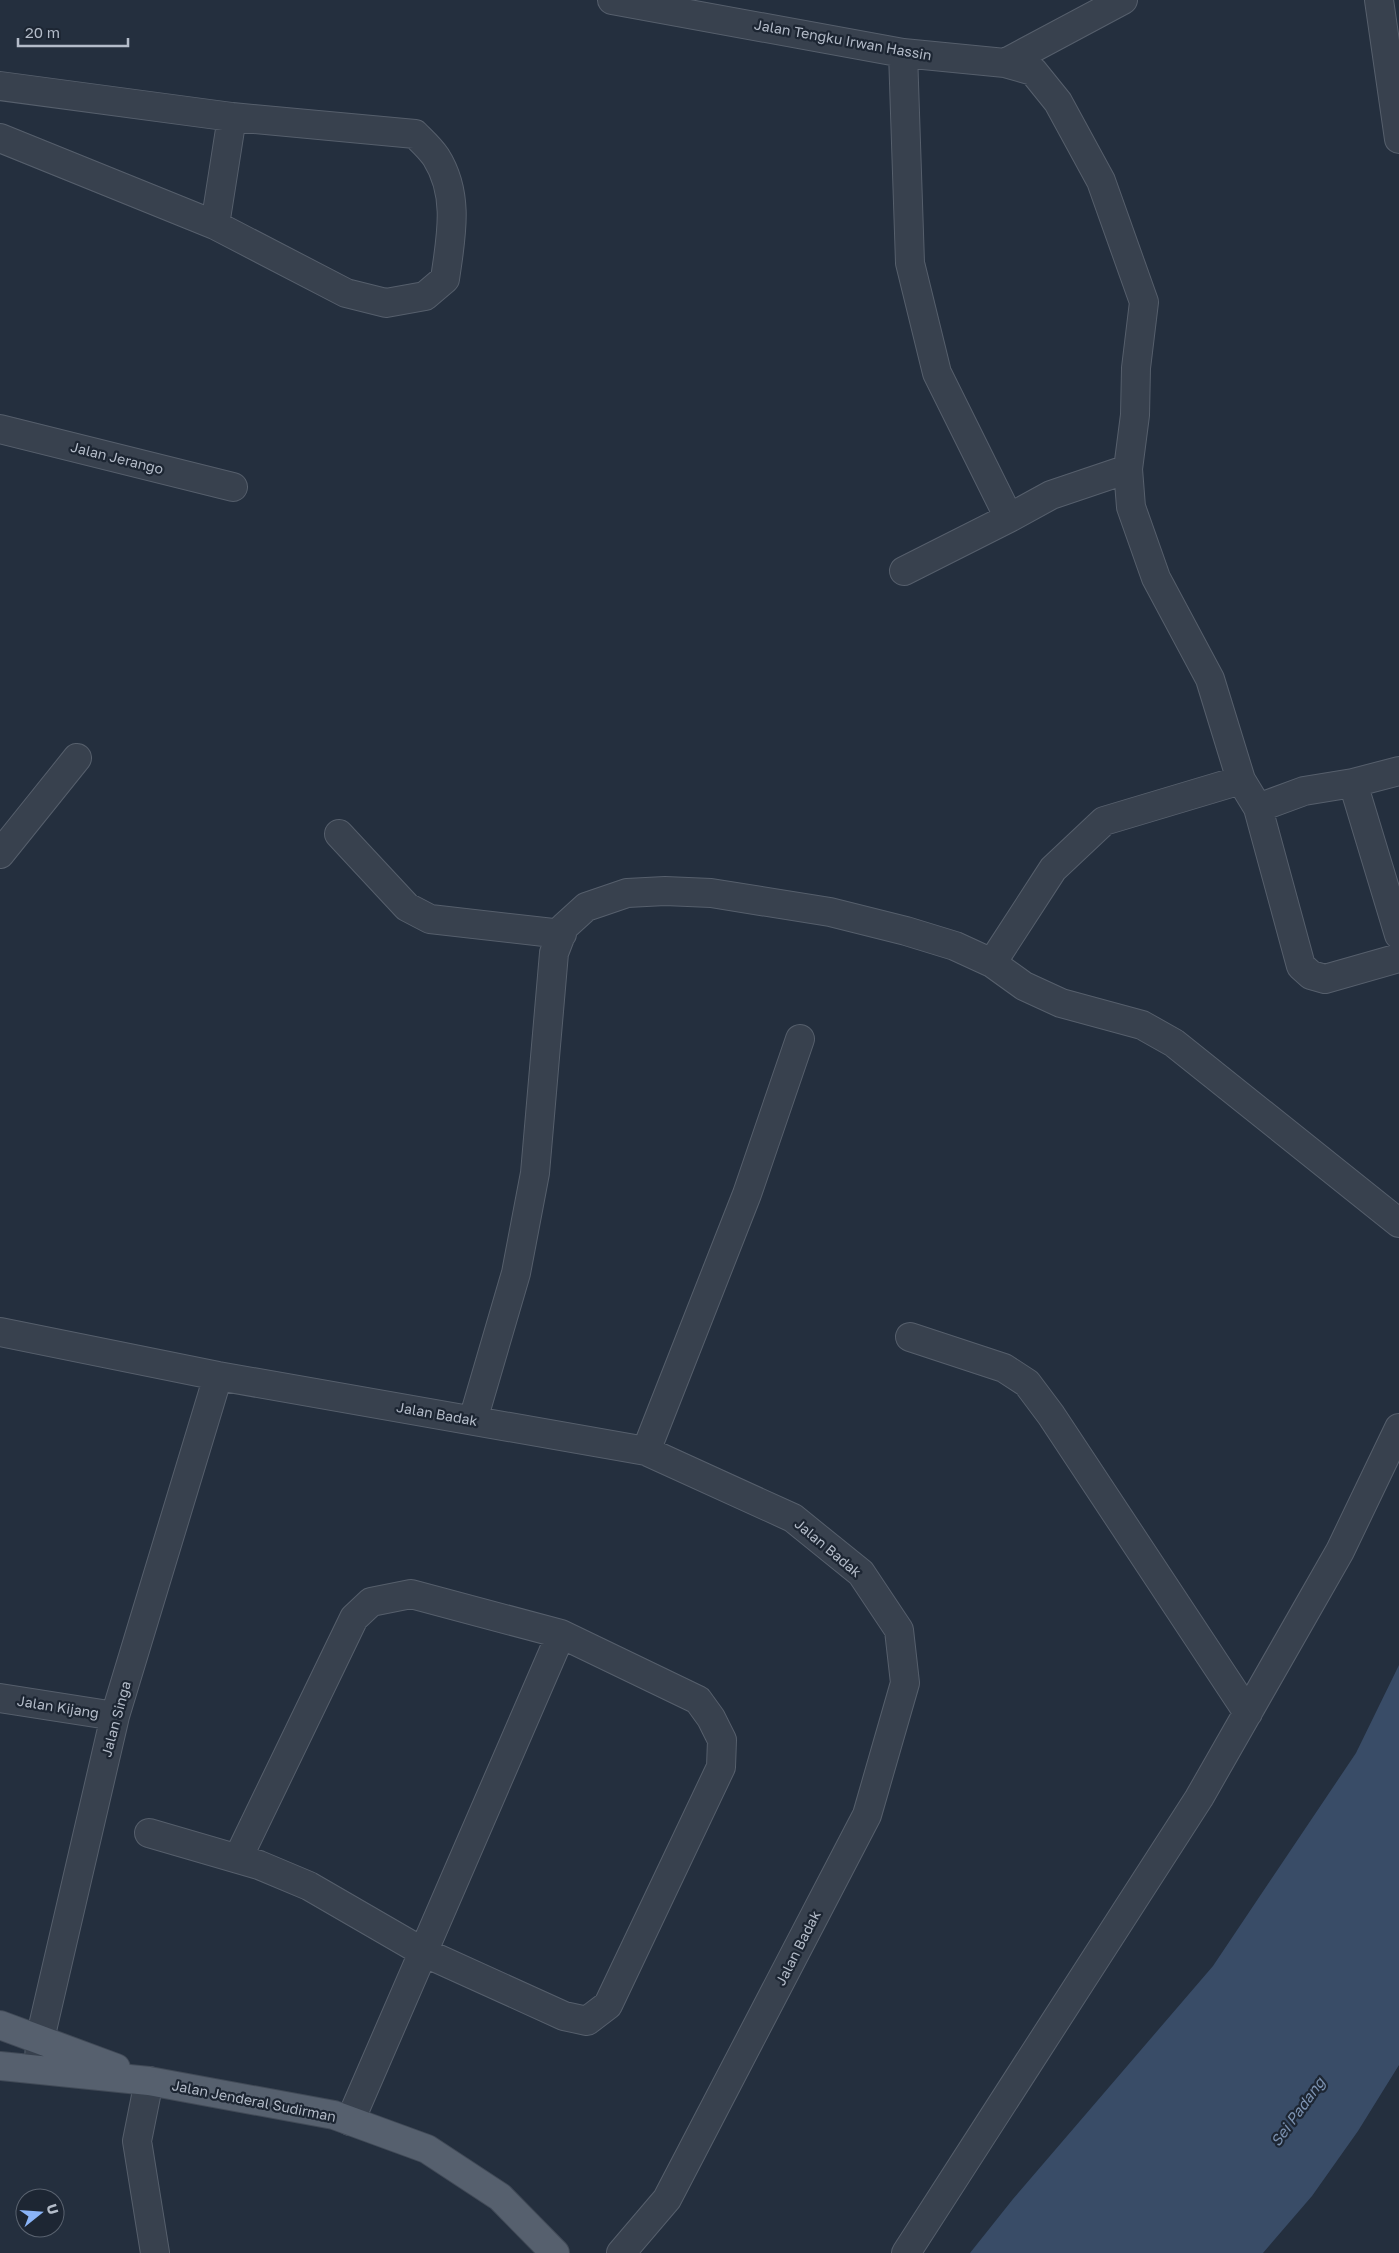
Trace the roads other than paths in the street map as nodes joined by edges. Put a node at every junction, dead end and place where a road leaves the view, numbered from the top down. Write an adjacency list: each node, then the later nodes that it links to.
1 (612, 0): 4 (street, Jalan Tengku Irwan Hassin)
2 (1123, 0): 5 (street)
3 (1379, 0): 9 (street)
4 (903, 53): 5 (street, Jalan Tengku Irwan Hassin); 14 (street)
5 (1005, 63): 12 (street, Jalan Tengku Irwan Hassin)
6 (0, 86): 7 (street)
7 (232, 117): 10 (street); 10 (street)
8 (0, 138): 10 (street)
9 (1399, 139)
10 (215, 225)
11 (0, 429): 13 (street, Jalan Jerango)
12 (1128, 469): 14 (street); 18 (street, Jalan Tengku Irwan Hassin)
13 (234, 487)
14 (1009, 518): 15 (street)
15 (904, 571)
16 (77, 758): 22 (street)
17 (1399, 771): 19 (street)
18 (1241, 780): 20 (street, Jalan Tengku Irwan Hassin); 26 (street)
19 (1353, 783): 20 (street); 24 (street)
20 (1258, 808): 25 (street, Jalan Tengku Irwan Hassin)
21 (339, 834): 23 (street)
22 (0, 854)
23 (562, 934): 26 (street); 32 (street)
24 (1399, 935)
25 (1399, 958)
26 (992, 963): 28 (street)
27 (800, 1039): 34 (street)
28 (1399, 1224)
29 (0, 1332): 31 (street, Jalan Badak)
30 (910, 1337): 37 (street)
31 (218, 1376): 32 (street, Jalan Badak); 38 (street, Jalan Singa)
32 (473, 1420): 34 (street, Jalan Badak)
33 (1399, 1428): 37 (street)
34 (646, 1451): 48 (street, Jalan Badak)
35 (561, 1634): 40 (street); 41 (street); 41 (street)
36 (0, 1698): 38 (street, Jalan Kijang)
37 (1248, 1713): 51 (street)
38 (115, 1716): 43 (street, Jalan Singa)
39 (150, 1833): 40 (street)
40 (238, 1858): 41 (street)
41 (423, 1952): 47 (street)
42 (0, 2025): 43 (main road, Jalan Jenderal Sudirman)
43 (40, 2039): 45 (street, Jalan Singa); 46 (main road, Jalan Jenderal Sudirman)
44 (0, 2066): 45 (main road, Jalan Jenderal Sudirman)
45 (39, 2069): 46 (main road, Jalan Jenderal Sudirman)
46 (150, 2081): 47 (main road, Jalan Jenderal Sudirman); 49 (street)
47 (350, 2121): 50 (main road, Jalan Jenderal Sudirman)
48 (631, 2250)
49 (155, 2253)
50 (555, 2253)
51 (906, 2253)

